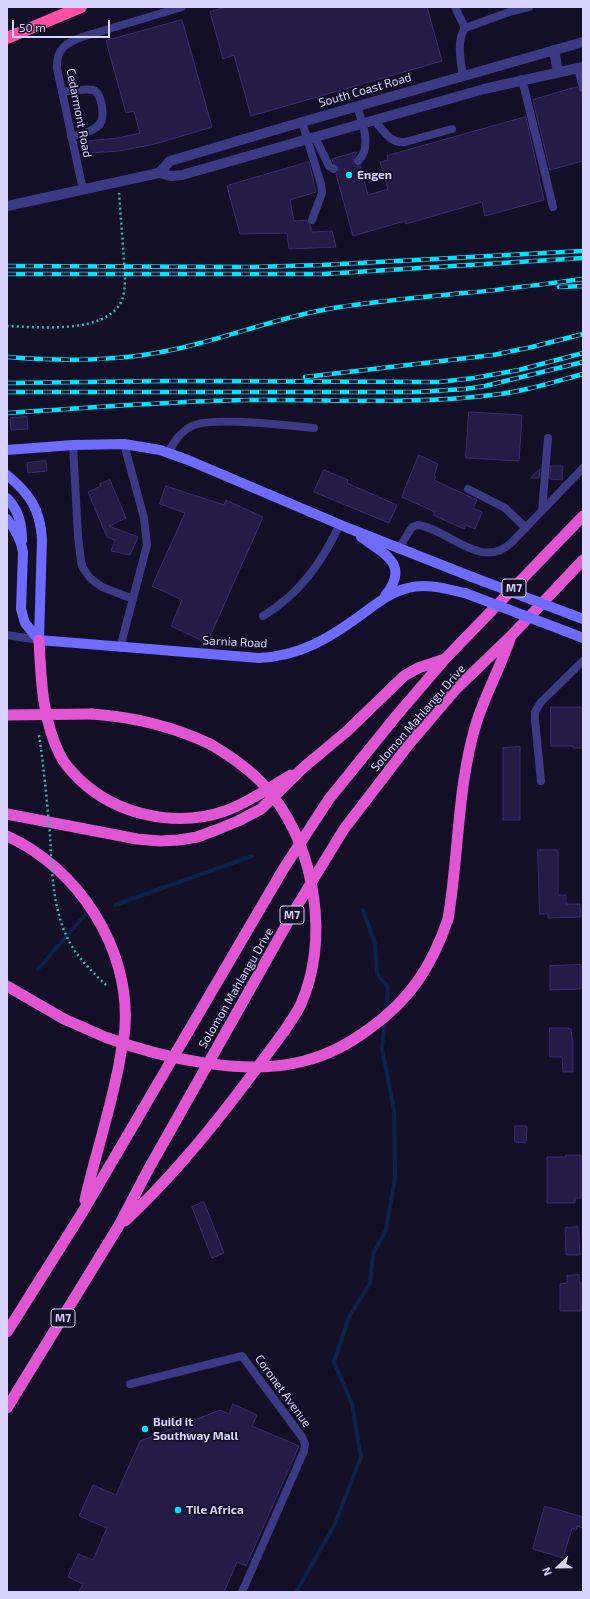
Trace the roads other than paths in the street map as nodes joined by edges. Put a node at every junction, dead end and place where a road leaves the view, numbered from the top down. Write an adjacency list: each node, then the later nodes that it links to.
1 (82, 7): 6 (highway)
2 (182, 7): 16 (lane, Cedarmont Road)
3 (455, 7): 5 (lane)
4 (529, 7): 5 (lane)
5 (465, 28): 12 (lane)
6 (7, 38)
7 (583, 42): 8 (street, South Coast Road)
8 (554, 50): 10 (street, South Coast Road); 11 (street)
9 (581, 68): 11 (street, South Coast Road); 14 (lane)
10 (479, 72): 12 (street, South Coast Road); 15 (street)
11 (558, 72): 13 (street, South Coast Road)
12 (463, 76): 17 (street, South Coast Road)
13 (522, 80): 15 (street, South Coast Road); 33 (lane)
14 (583, 88)
15 (484, 89): 18 (street, South Coast Road)
16 (62, 92): 22 (lane, Cedarmont Road); 22 (lane)
17 (357, 106): 19 (street, South Coast Road); 20 (lane)
18 (374, 120): 20 (street, South Coast Road); 21 (lane)
19 (302, 122): 23 (street, South Coast Road); 24 (lane)
20 (362, 123): 24 (street, South Coast Road); 27 (lane)
21 (452, 129)
22 (71, 137): 31 (lane, Cedarmont Road)
23 (248, 138): 25 (street, South Coast Road); 26 (street)
24 (311, 138): 26 (street, South Coast Road); 29 (lane); 34 (lane)
25 (208, 150): 28 (street); 30 (street, South Coast Road)
26 (253, 155): 28 (street, South Coast Road)
27 (358, 161)
28 (213, 167): 30 (street, South Coast Road)
29 (334, 169)
30 (159, 173): 31 (street, South Coast Road)
31 (83, 190): 32 (street, South Coast Road)
32 (7, 206)
33 (553, 207)
34 (312, 220)
35 (314, 428): 40 (lane)
36 (548, 438): 45 (lane)
37 (124, 444): 38 (main road); 40 (main road); 53 (lane)
38 (73, 445): 39 (main road); 53 (lane)
39 (7, 450)
40 (168, 453): 48 (main road)
41 (583, 468): 45 (lane)
42 (7, 475): 60 (main road)
43 (468, 489): 49 (lane)
44 (7, 498): 50 (main road)
45 (542, 511): 49 (lane)
46 (583, 516): 62 (highway, Solomon Mahlangu Drive / M7)
47 (7, 519): 50 (main road)
48 (344, 526): 51 (main road); 54 (main road); 55 (lane)
49 (526, 528): 51 (lane)
50 (22, 543): 60 (main road)
51 (399, 548): 56 (main road, bridge)
52 (583, 560): 58 (highway, Solomon Mahlangu Drive / M7)
53 (133, 599): 61 (lane)
54 (382, 600): 59 (main road, Sarnia Road, bridge); 61 (main road, Sarnia Road)
55 (263, 616)
56 (583, 619)
57 (7, 635): 60 (lane)
58 (512, 635): 69 (highway, bridge); 71 (highway, Solomon Mahlangu Drive / M7)
59 (583, 638)
60 (39, 640): 61 (main road, Sarnia Road); 65 (highway)
61 (120, 648)
62 (445, 659): 65 (highway); 70 (highway, Solomon Mahlangu Drive / M7)
63 (583, 661): 66 (lane)
64 (7, 715): 71 (highway, bridge)
65 (304, 767): 67 (highway)
66 (541, 781)
67 (7, 814)
68 (7, 836): 70 (highway)
69 (7, 986)
70 (82, 1213): 72 (highway, Solomon Mahlangu Drive / M7)
71 (118, 1227): 74 (highway, Solomon Mahlangu Drive / M7)
72 (7, 1332)
73 (130, 1384): 75 (lane, Coronet Avenue)
74 (7, 1408)
75 (242, 1592)

